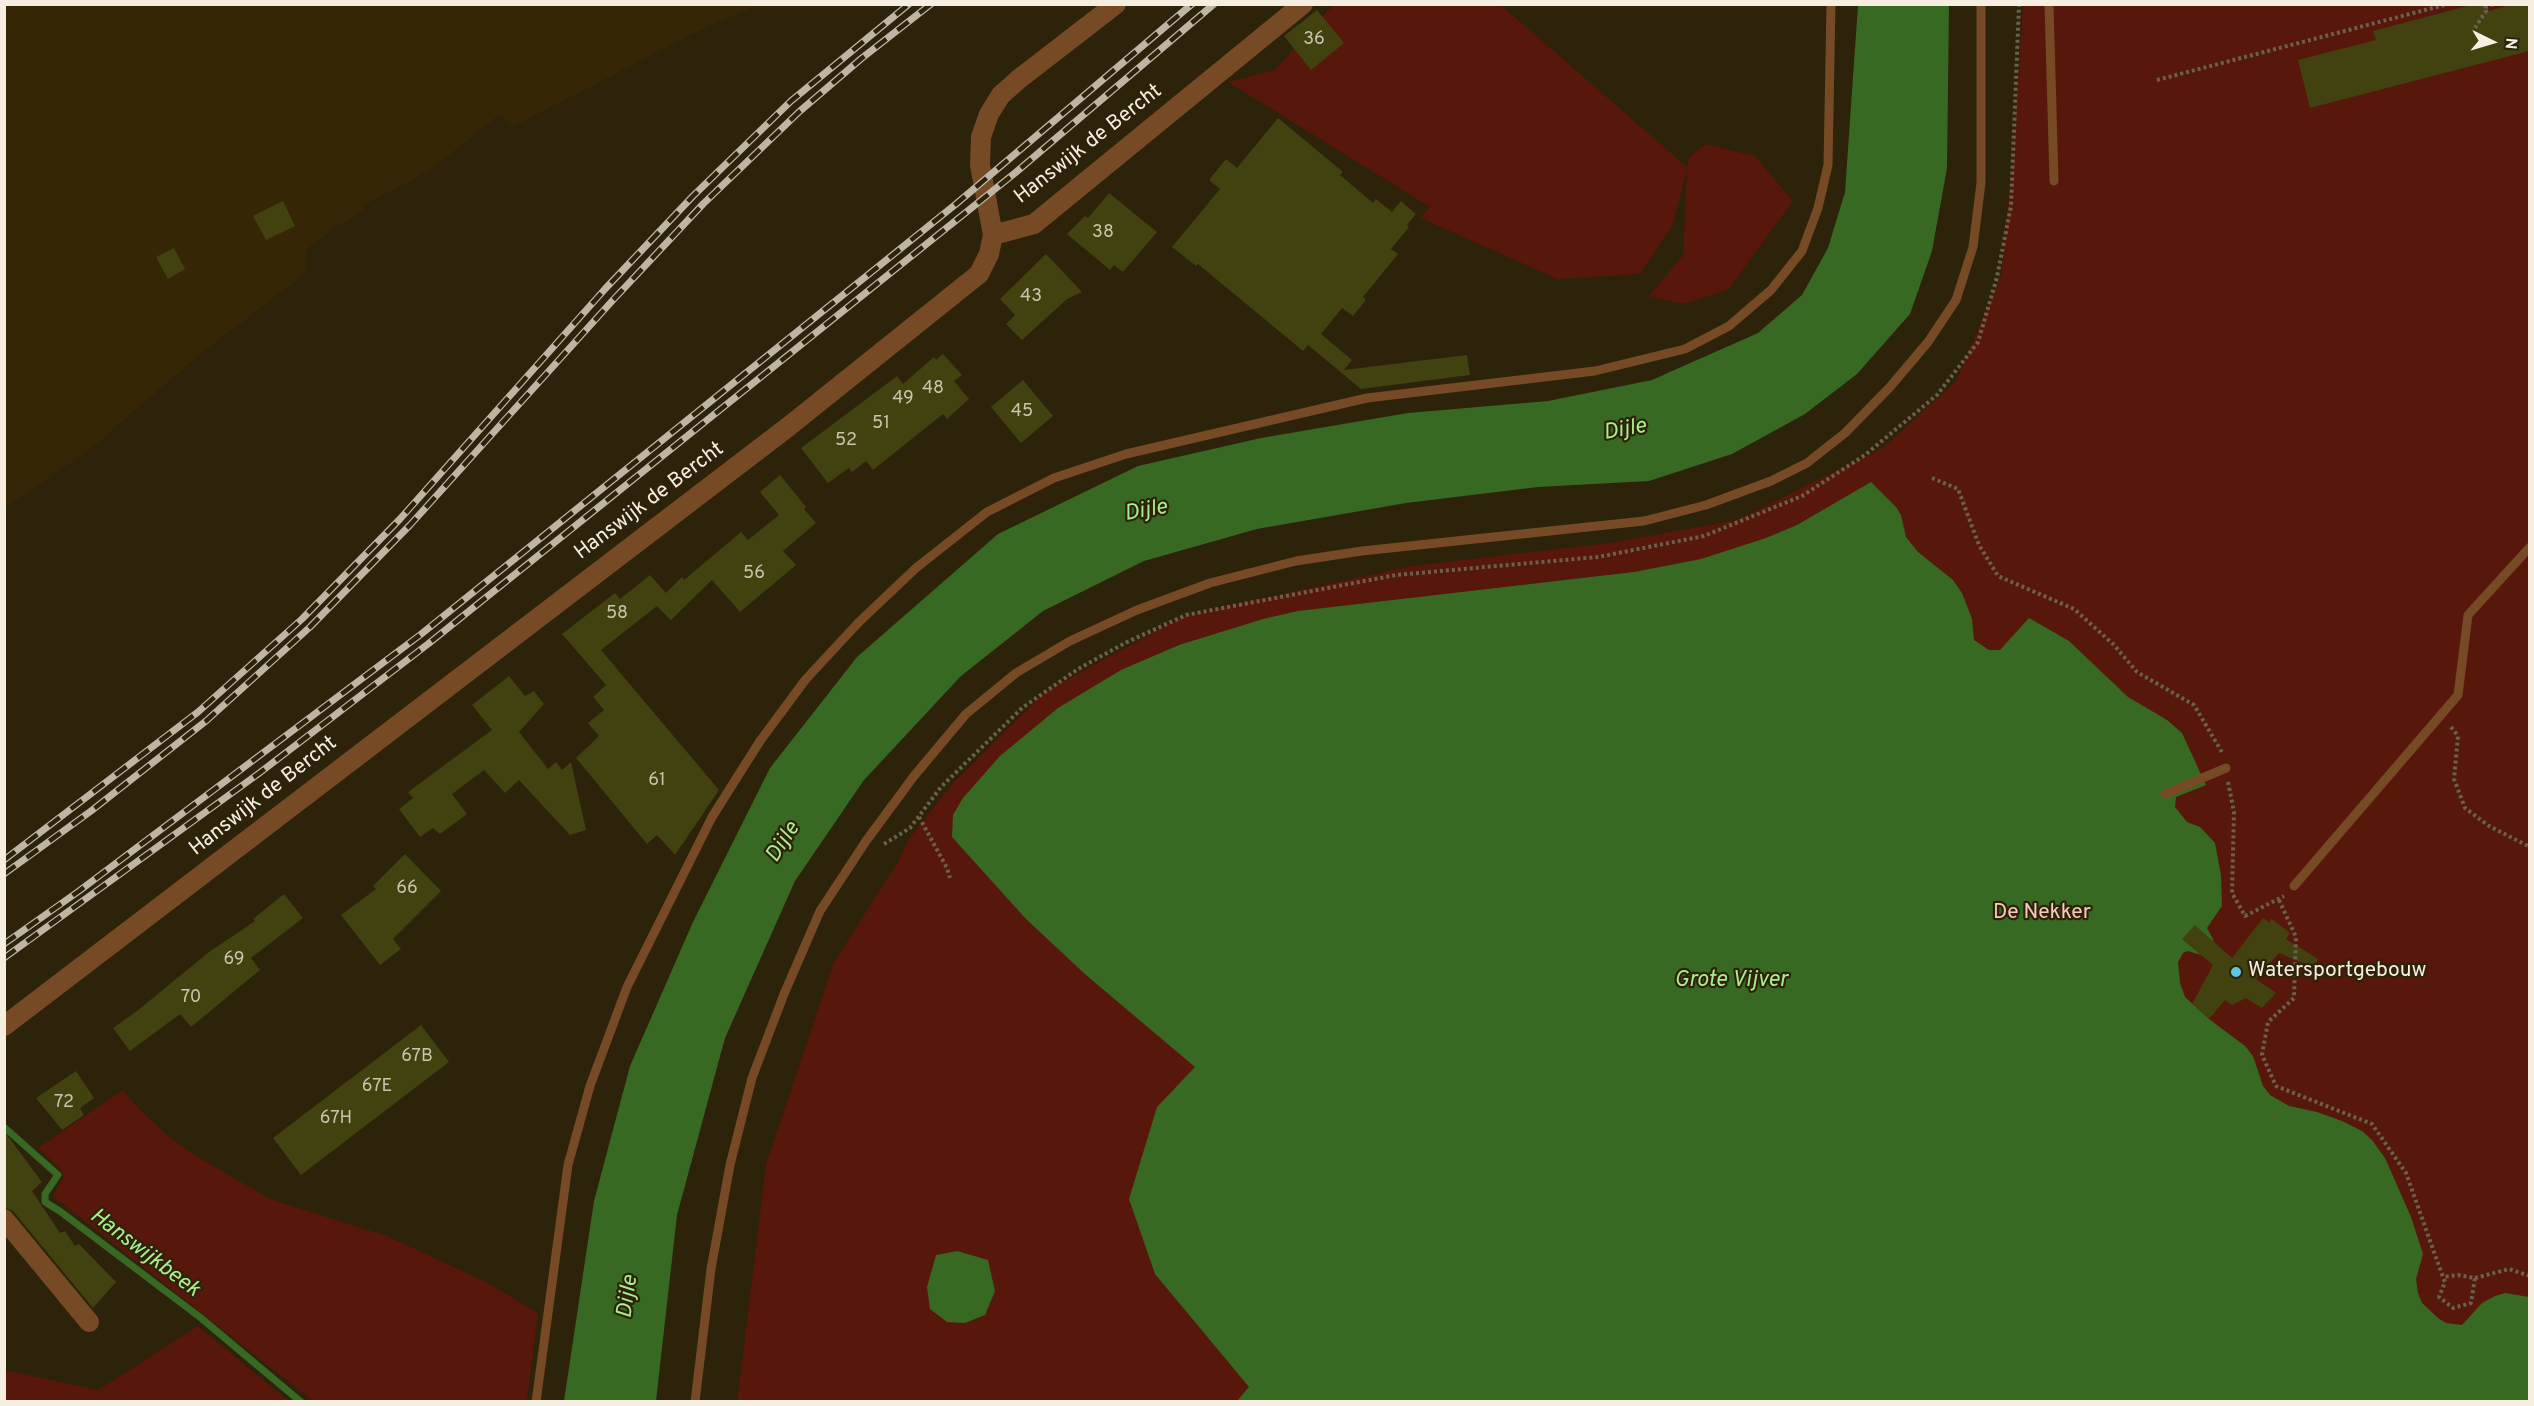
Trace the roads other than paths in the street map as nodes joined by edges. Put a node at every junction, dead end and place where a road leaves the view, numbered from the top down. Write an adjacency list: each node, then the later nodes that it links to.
1 (1116, 4): 7 (street)
2 (1303, 4): 7 (street, Hanswijk de Bercht)
3 (1831, 4): 15 (lane)
4 (1981, 4): 16 (lane)
5 (2049, 4): 6 (lane)
6 (2054, 181)
7 (993, 234): 12 (street, Hanswijk de Bercht)
8 (2529, 548): 11 (lane)
9 (2226, 768): 10 (lane)
10 (2164, 794)
11 (2294, 886)
12 (4, 1026)
13 (4, 1219): 14 (street)
14 (89, 1322)
15 (536, 1401)
16 (695, 1401)

